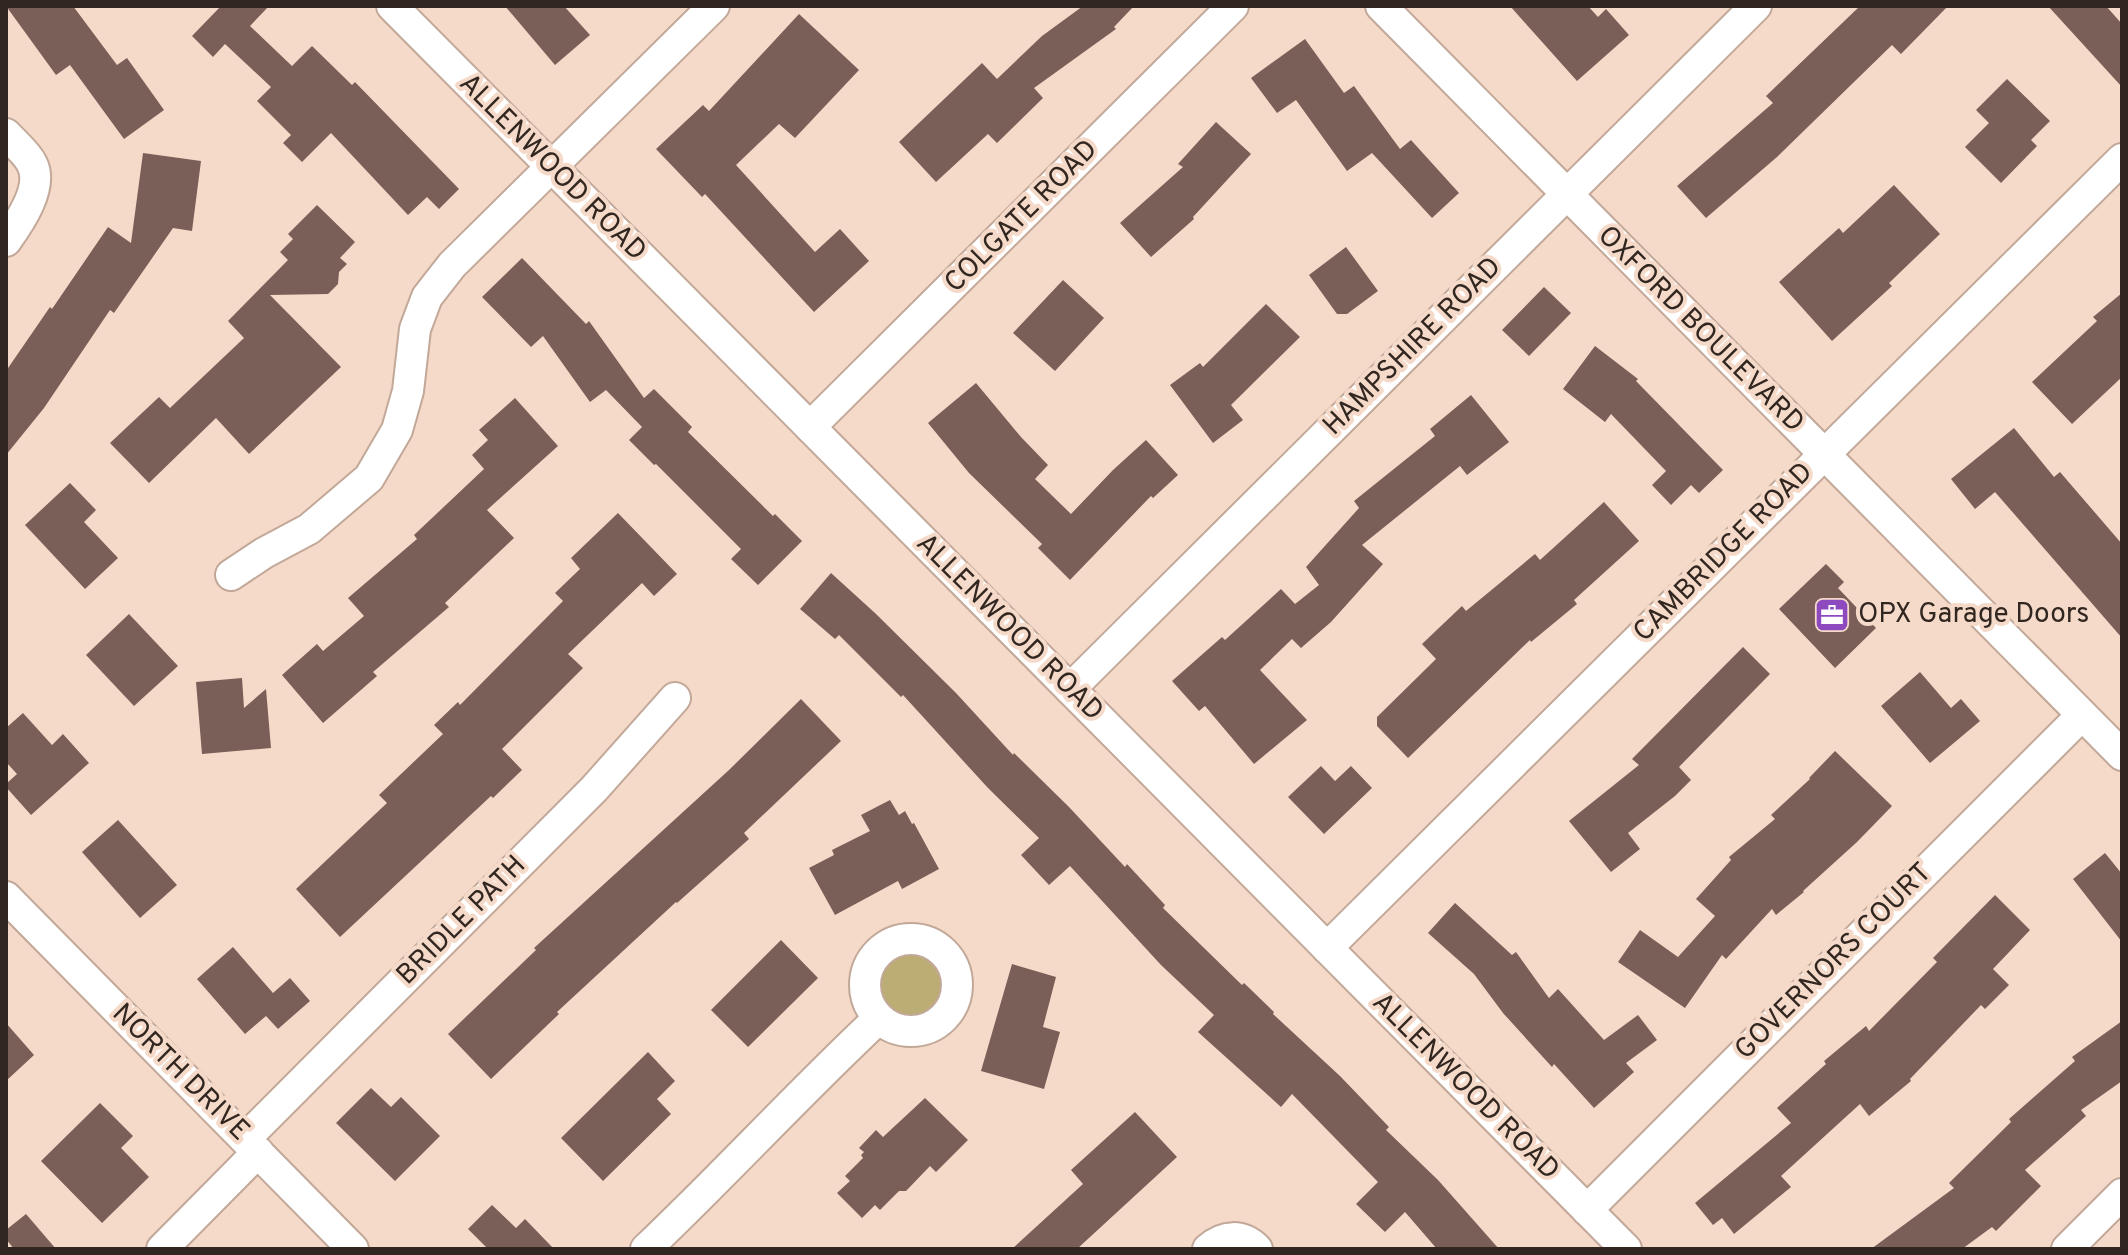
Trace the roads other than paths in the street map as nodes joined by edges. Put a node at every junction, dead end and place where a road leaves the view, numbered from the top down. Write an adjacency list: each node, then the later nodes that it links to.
1 (392, 6): 8 (street, ALLENWOOD ROAD)
2 (714, 6): 8 (street)
3 (1233, 6): 11 (street, COLGATE ROAD)
4 (1381, 6): 9 (street, OXFORD BOULEVARD)
5 (1756, 6): 9 (street, HAMPSHIRE ROAD)
6 (6, 134): 10 (street)
7 (2122, 159): 12 (street, CAMBRIDGE ROAD)
8 (552, 167): 11 (street, ALLENWOOD ROAD); 13 (street)
9 (1566, 195): 12 (street, OXFORD BOULEVARD); 14 (street, HAMPSHIRE ROAD)
10 (6, 241)
11 (810, 427): 14 (street, ALLENWOOD ROAD)
12 (1824, 454): 16 (street, OXFORD BOULEVARD); 19 (street, CAMBRIDGE ROAD)
13 (231, 575)
14 (1070, 689): 19 (street, ALLENWOOD ROAD)
15 (675, 698): 21 (street, BRIDLE PATH)
16 (2082, 715): 17 (street, OXFORD BOULEVARD); 23 (street, GOVERNORS COURT)
17 (2122, 755)
18 (6, 897): 21 (street, NORTH DRIVE)
19 (1327, 948): 23 (street, ALLENWOOD ROAD)
20 (878, 1019): 26 (street)
21 (252, 1145): 24 (street, BRIDLE PATH); 25 (street, NORTH DRIVE)
22 (2122, 1194): 30 (street)
23 (1587, 1210): 29 (street, ALLENWOOD ROAD)
24 (162, 1249)
25 (353, 1249)
26 (646, 1249)
27 (1208, 1249): 28 (street)
28 (1257, 1249)
29 (1626, 1249)
30 (2067, 1249)

